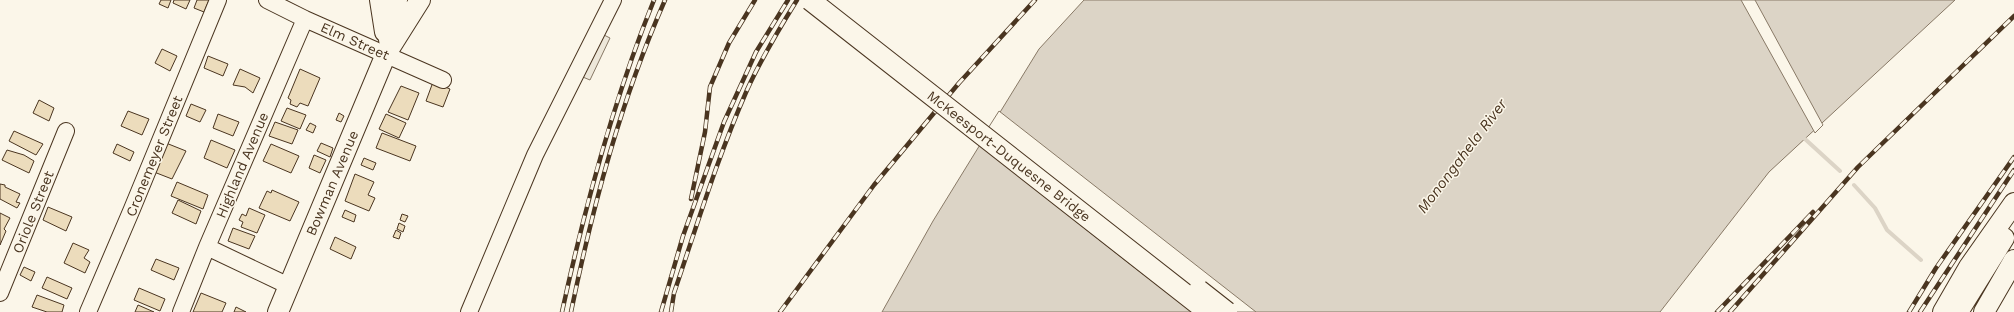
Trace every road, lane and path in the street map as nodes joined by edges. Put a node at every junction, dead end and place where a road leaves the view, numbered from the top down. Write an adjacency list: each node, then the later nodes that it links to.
1 (218, 0): 20 (street, Cronemeyer Street)
2 (267, 0): 9 (street, Elm Street)
3 (380, 0): 10 (main road)
4 (397, 0): 10 (main road)
5 (420, 0): 10 (main road)
6 (613, 0): 23 (street)
7 (810, 0): 24 (main road, McKeesport-Duquesne Bridge, bridge)
8 (830, 0): 25 (main road, McKeesport-Duquesne Bridge, bridge)
9 (305, 19): 10 (street, Elm Street); 15 (street, Highland Avenue)
10 (386, 54): 11 (street, Elm Street); 18 (main road, Bowman Avenue)
11 (443, 80)
12 (66, 131): 19 (street, Oriole Street)
13 (2014, 203): 17 (main road)
14 (2014, 223): 17 (main road)
15 (206, 247): 18 (street); 21 (street, Highland Avenue)
16 (2014, 260): 28 (main road)
17 (1975, 271): 26 (main road); 27 (main road)
18 (289, 286): 22 (main road, Bowman Avenue)
19 (0, 293)
20 (88, 312)
21 (181, 312)
22 (278, 312)
23 (469, 312)
24 (1208, 312)
25 (1227, 312)
26 (1943, 312)
27 (1958, 312)
28 (1984, 312)

